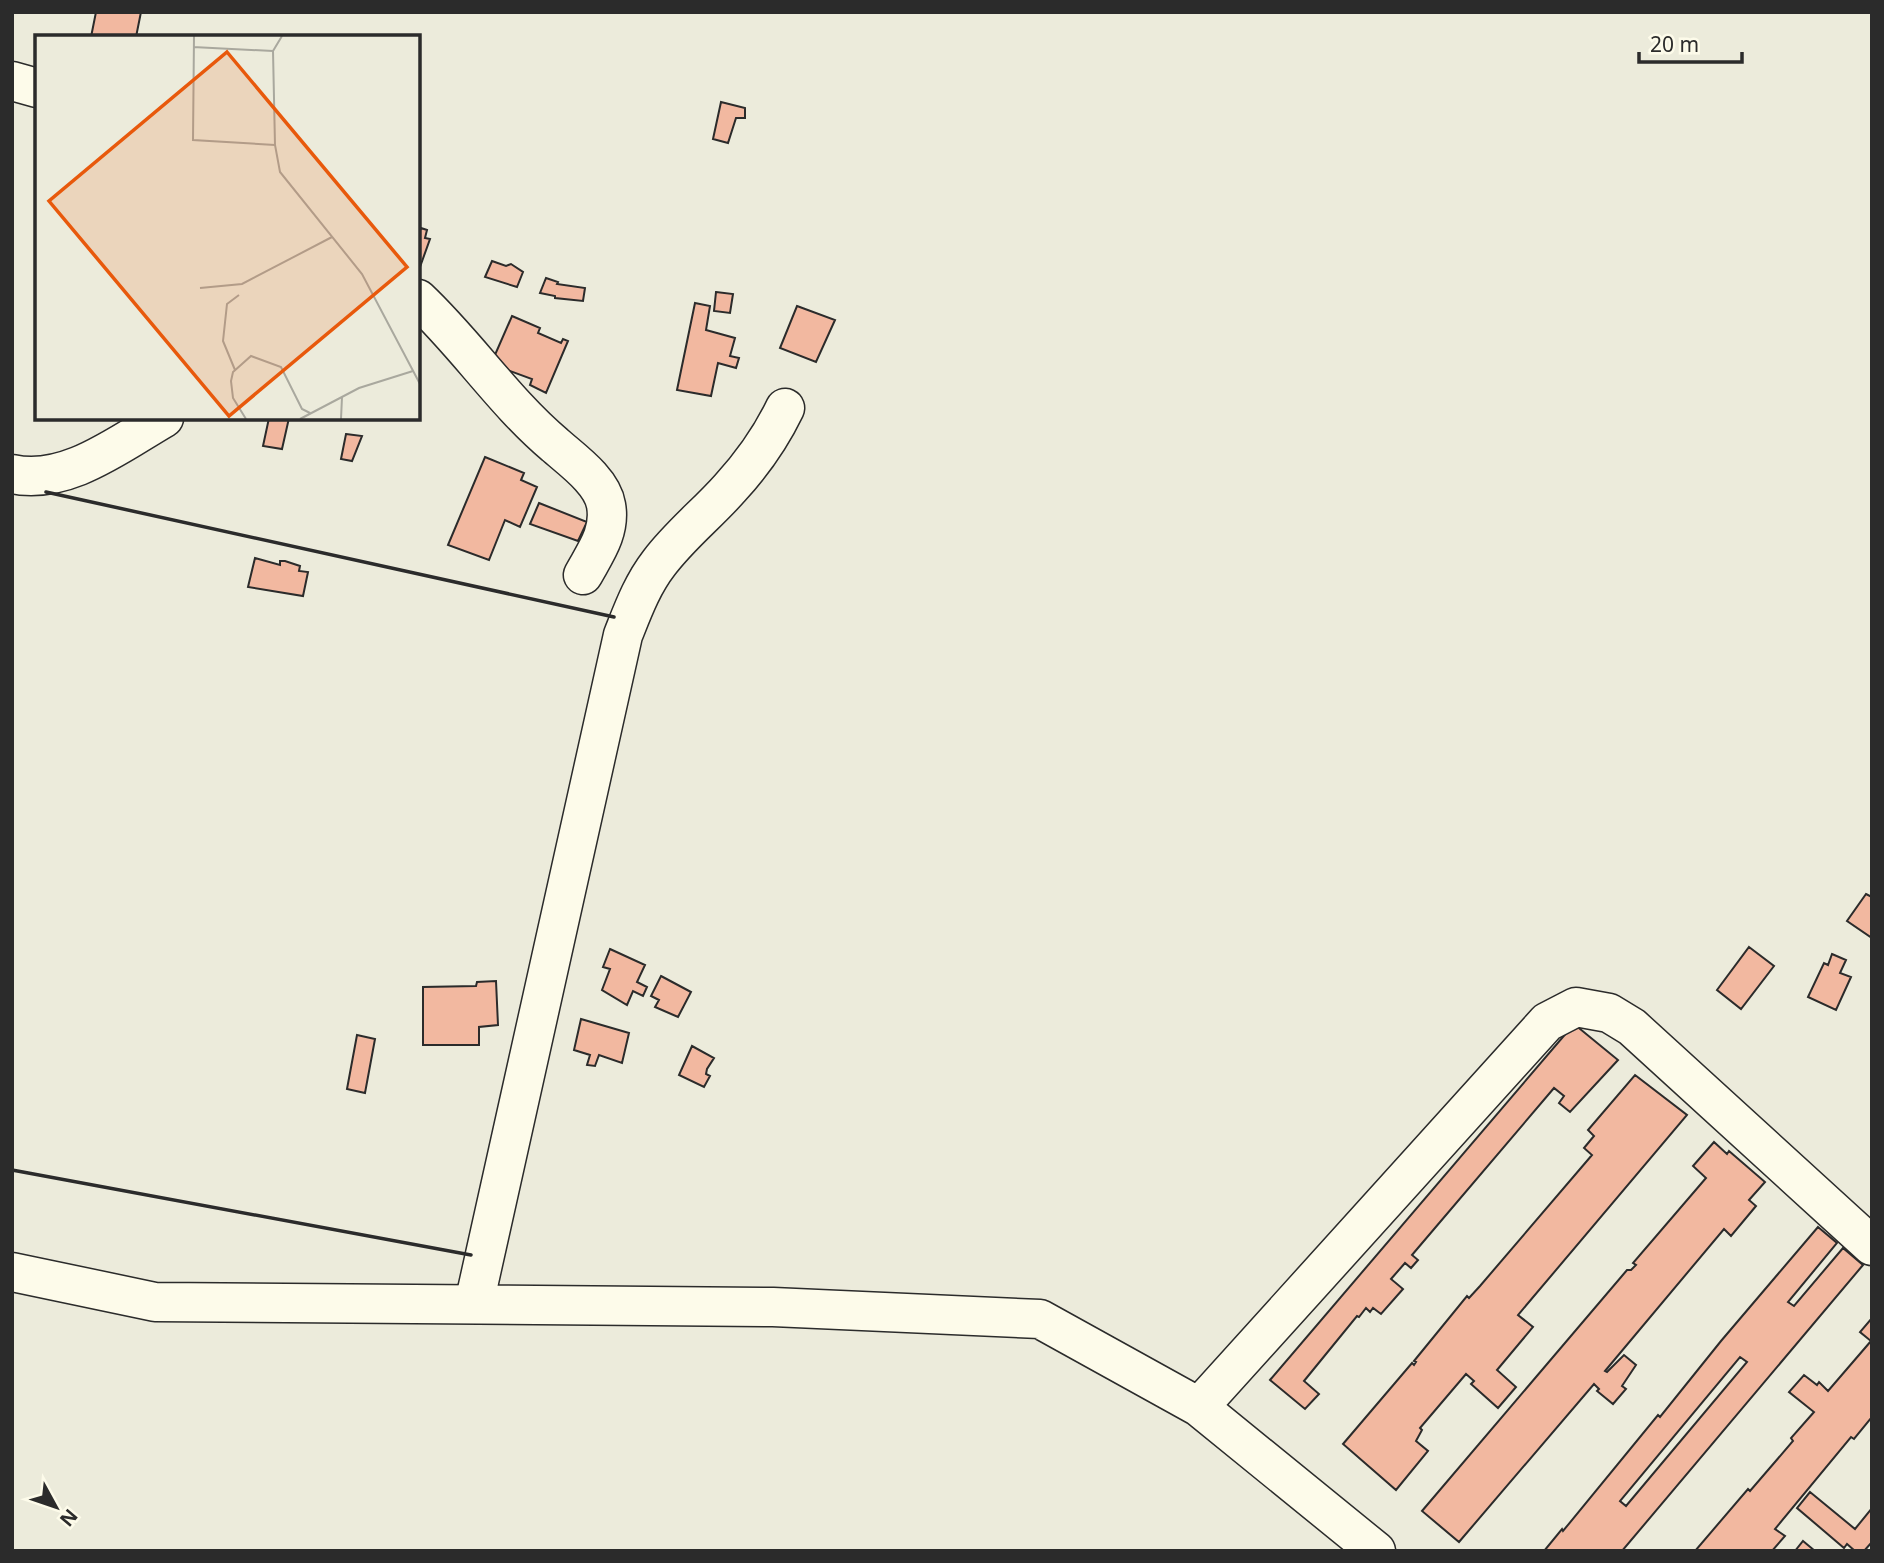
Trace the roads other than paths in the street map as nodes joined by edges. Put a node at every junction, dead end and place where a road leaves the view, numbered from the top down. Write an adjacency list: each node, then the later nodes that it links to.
1 (12, 81): 2 (street)
2 (35, 87)
3 (420, 301): 7 (street)
4 (785, 408): 10 (street)
5 (161, 420): 6 (street)
6 (12, 474)
7 (583, 575)
8 (1872, 1246): 11 (street)
9 (12, 1272): 10 (street)
10 (474, 1304): 11 (street)
11 (1199, 1407): 12 (street)
12 (1376, 1551)

